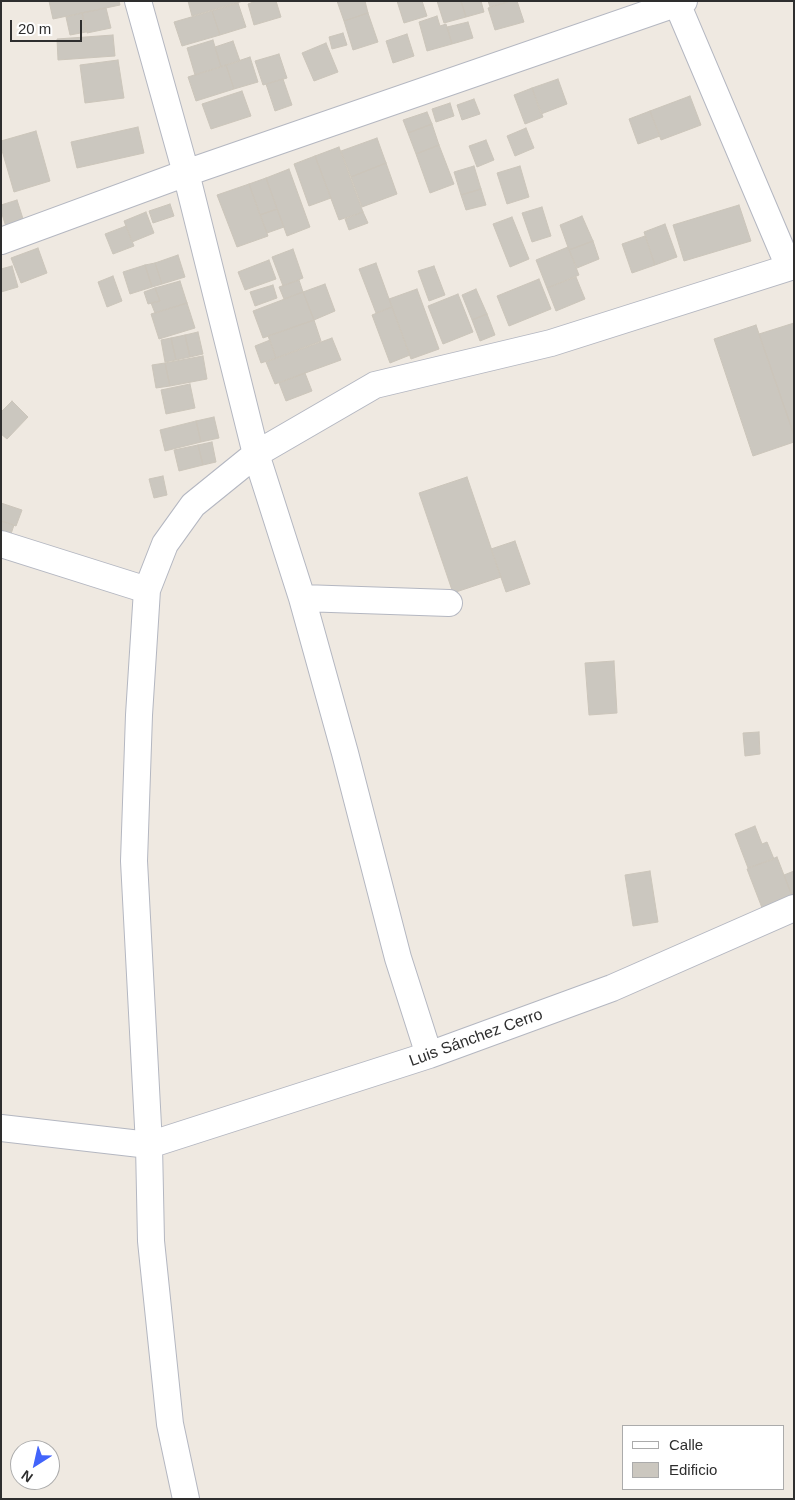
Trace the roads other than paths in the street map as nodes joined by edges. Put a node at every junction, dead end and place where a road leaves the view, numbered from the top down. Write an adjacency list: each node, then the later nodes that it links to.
1 (138, 1): 3 (street)
2 (679, 2): 3 (street); 5 (street)
3 (186, 173): 4 (street); 6 (street)
4 (1, 241)
5 (792, 266): 6 (street)
6 (256, 454): 8 (street); 9 (street)
7 (1, 544): 8 (street)
8 (147, 590): 14 (street)
9 (302, 598): 10 (street); 12 (street)
10 (449, 603)
11 (794, 908): 12 (street, Luis Sánchez Cerro)
12 (429, 1055): 14 (street, Luis Sánchez Cerro)
13 (1, 1128): 14 (street)
14 (149, 1145): 15 (street)
15 (186, 1499)

